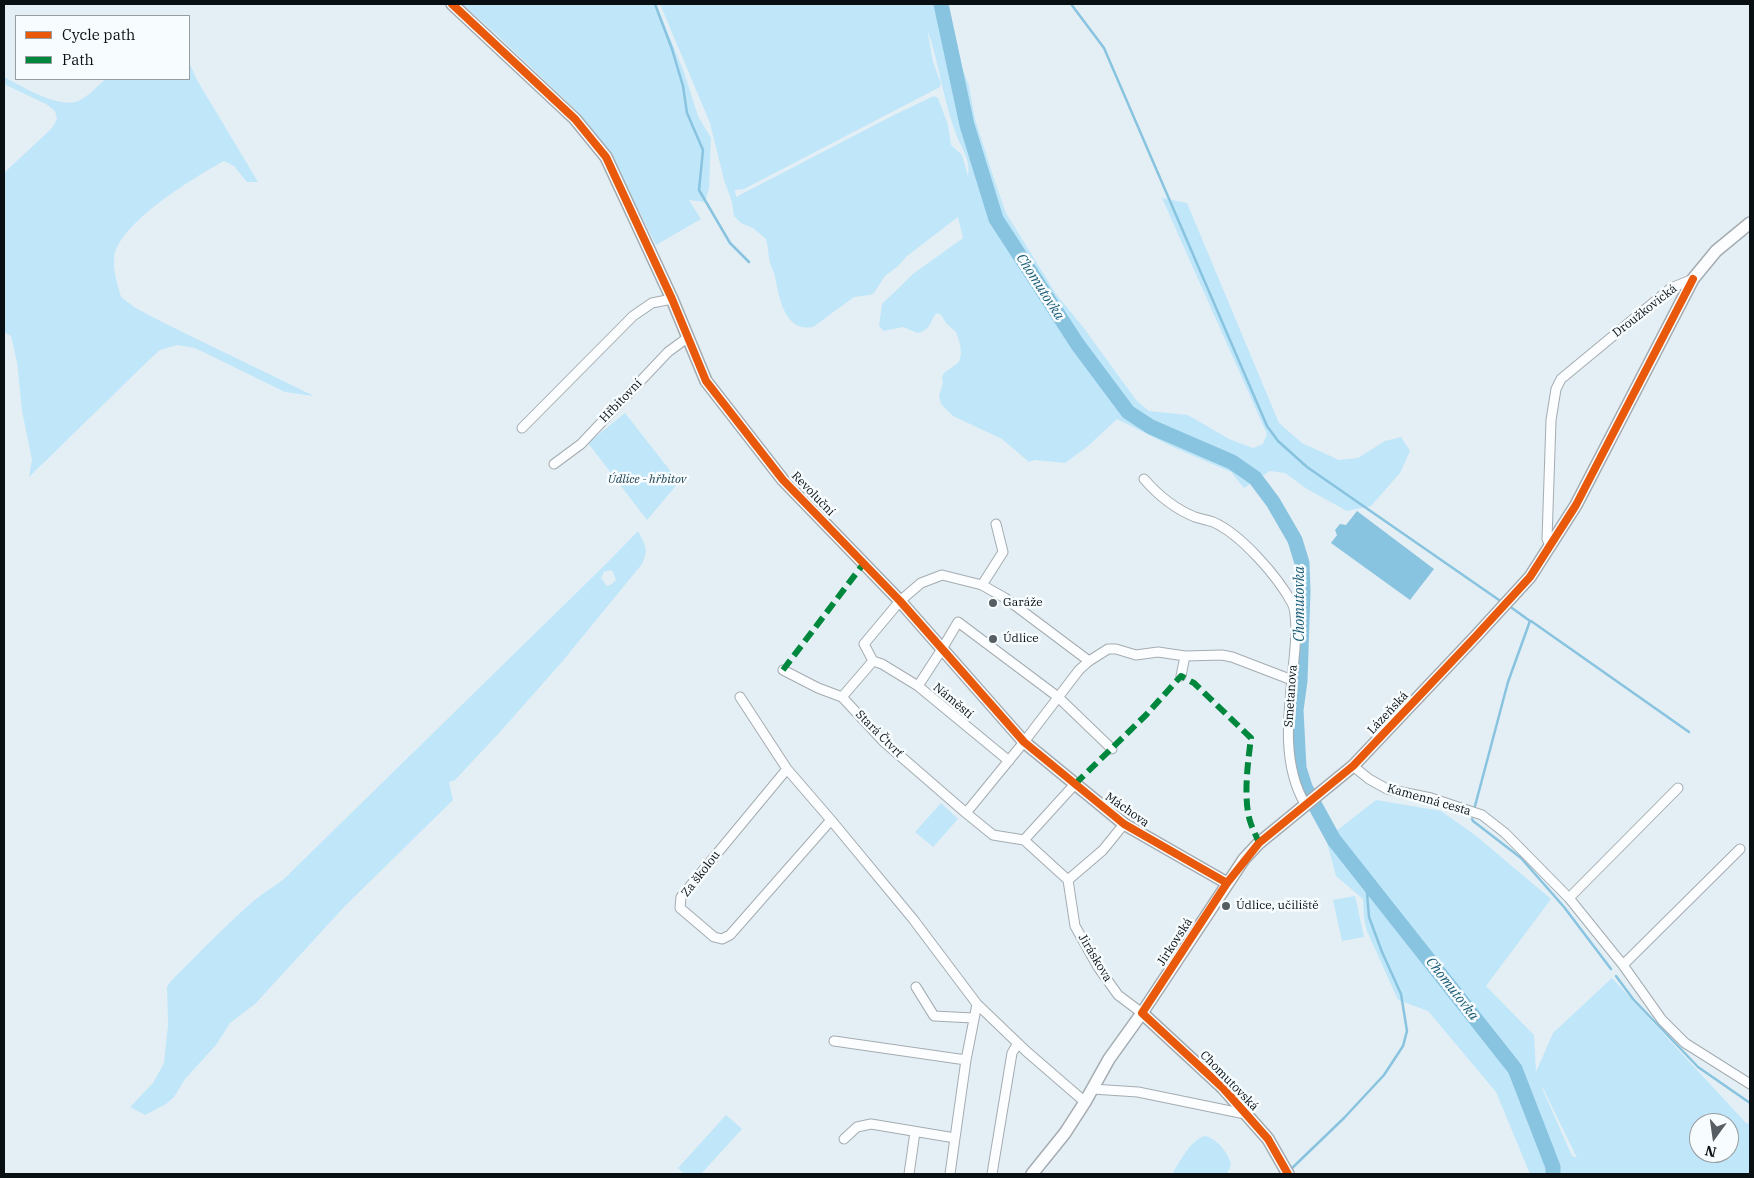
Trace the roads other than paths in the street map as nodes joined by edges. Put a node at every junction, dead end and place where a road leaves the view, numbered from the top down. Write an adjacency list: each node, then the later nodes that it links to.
1 (452, 4): 4 (street, Revoluční)
2 (1750, 222): 3 (street, Droužkovická)
3 (1693, 279): 10 (street, Lázeňská); 10 (street, Droužkovická)
4 (672, 298): 5 (street, Revoluční); 6 (street)
5 (687, 338): 7 (street, Hřbitovní); 12 (street, Revoluční)
6 (522, 428)
7 (554, 464)
8 (1144, 479): 19 (street, Smetanova)
9 (996, 524): 11 (street)
10 (1550, 545): 27 (street, Lázeňská)
11 (982, 585): 12 (street); 16 (street)
12 (900, 600): 13 (street, Revoluční); 15 (street)
13 (942, 649): 20 (street, Náměstí); 23 (street, Náměstí); 24 (street, Náměstí)
14 (1185, 656): 16 (street); 18 (street); 19 (street)
15 (873, 661): 20 (street, Náměstí); 22 (street)
16 (1090, 661): 23 (street)
17 (782, 670): 22 (street, Stará Čtvrť)
18 (1181, 676)
19 (1292, 680): 31 (street, Smetanova)
20 (918, 686): 26 (street, Náměstí)
21 (740, 697): 28 (street)
22 (842, 697): 32 (street, Stará Čtvrť)
23 (1058, 697): 24 (street); 25 (street)
24 (1024, 742): 26 (street); 29 (street, Máchova)
25 (1112, 749)
26 (1008, 761): 32 (street)
27 (1353, 766): 31 (street, Lázeňská); 39 (street, Kamenná cesta)
28 (787, 769): 33 (street); 33 (street, Za školou)
29 (1075, 784): 34 (street, Máchova); 35 (street)
30 (1678, 788): 39 (street)
31 (1310, 800): 38 (street, Lázeňská)
32 (966, 813): 35 (street, Stará Čtvrť)
33 (831, 820): 42 (street)
34 (1124, 824): 37 (street); 38 (street, Máchova)
35 (1024, 840): 37 (street)
36 (1740, 849): 40 (street)
37 (1068, 880): 43 (street, Jiráskova)
38 (1227, 883): 43 (street, Jirkovská)
39 (1569, 898): 40 (street, Kamenná cesta)
40 (1623, 966): 48 (street, Kamenná cesta)
41 (916, 987): 44 (street)
42 (977, 1004): 44 (street); 46 (street)
43 (1142, 1013): 49 (street, Jirkovská); 51 (street, Chomutovská)
44 (973, 1018): 47 (street)
45 (834, 1041): 47 (street)
46 (1018, 1044): 50 (street); 58 (street)
47 (966, 1060): 53 (street)
48 (1750, 1084)
49 (1092, 1089): 50 (street, Jirkovská); 51 (street)
50 (1085, 1102): 59 (street, Jirkovská)
51 (1245, 1114): 55 (street, Chomutovská)
52 (915, 1132): 53 (street); 54 (street); 56 (street)
53 (954, 1138): 57 (street)
54 (844, 1139)
55 (1286, 1171)
56 (909, 1174)
57 (950, 1174)
58 (992, 1174)
59 (1032, 1174)

